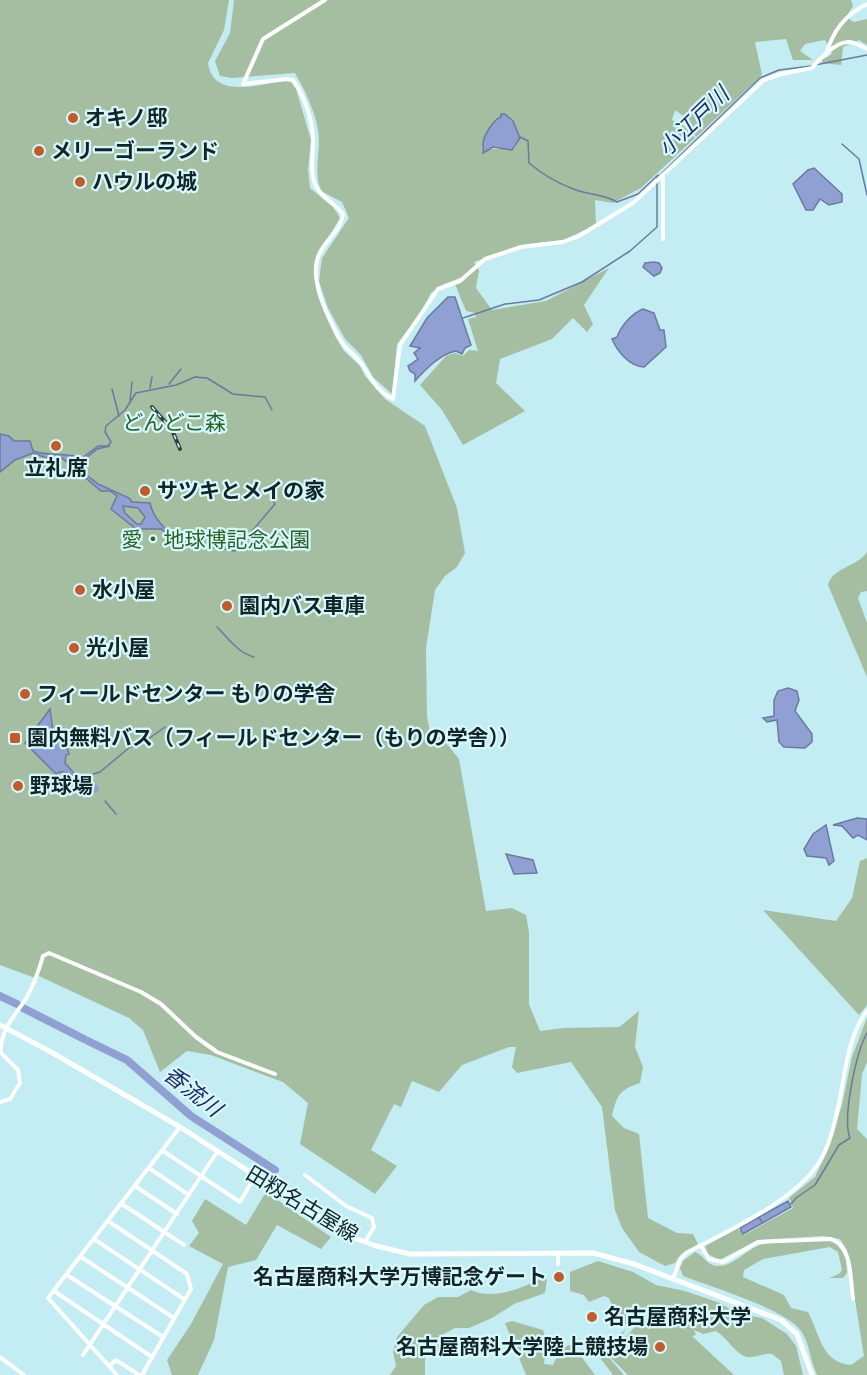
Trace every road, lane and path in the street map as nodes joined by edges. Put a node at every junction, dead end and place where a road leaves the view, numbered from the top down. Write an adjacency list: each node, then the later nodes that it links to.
1 (325, 0): 5 (street)
2 (867, 4): 4 (street)
3 (867, 49): 4 (street)
4 (826, 55): 5 (street)
5 (661, 178): 6 (street)
6 (663, 239)
7 (867, 1011): 27 (street)
8 (2, 1027): 9 (street); 10 (street); 11 (main road, 田籾名古屋線)
9 (275, 1074)
10 (0, 1102)
11 (180, 1127): 12 (street); 13 (main road, 田籾名古屋線)
12 (163, 1151): 14 (street); 17 (street)
13 (217, 1152): 15 (main road, 田籾名古屋線); 17 (street)
14 (149, 1168): 18 (street); 19 (street)
15 (255, 1176): 17 (street); 25 (main road, 田籾名古屋線)
16 (305, 1176): 25 (street)
17 (201, 1177): 19 (street)
18 (135, 1186): 20 (street); 21 (street)
19 (189, 1195): 21 (street)
20 (122, 1204): 22 (street); 23 (street)
21 (177, 1214): 23 (street)
22 (108, 1221): 24 (street); 28 (street)
23 (165, 1233): 26 (street); 28 (street)
24 (94, 1239): 30 (street); 32 (street)
25 (364, 1242): 29 (main road, 田籾名古屋線)
26 (184, 1245)
27 (701, 1246): 34 (street); 38 (street)
28 (152, 1251): 32 (street); 37 (street)
29 (558, 1252): 31 (street); 34 (main road, 田籾名古屋線)
30 (81, 1257): 33 (street); 35 (street)
31 (558, 1264)
32 (140, 1270): 35 (street); 37 (street)
33 (67, 1275): 36 (street); 39 (street)
34 (673, 1279): 51 (main road, 田籾名古屋線)
35 (128, 1288): 39 (street); 40 (street)
36 (54, 1291): 41 (street); 43 (street)
37 (184, 1299): 40 (street)
38 (853, 1299)
39 (116, 1306): 41 (street); 42 (street)
40 (174, 1318): 42 (street)
41 (104, 1325): 43 (street); 46 (street)
42 (163, 1337): 46 (street)
43 (91, 1345): 44 (street); 47 (street)
44 (83, 1355)
45 (0, 1357): 48 (street)
46 (152, 1357): 50 (street)
47 (109, 1366): 49 (street); 50 (street)
48 (24, 1375)
49 (117, 1375)
50 (141, 1375)
51 (812, 1375)

